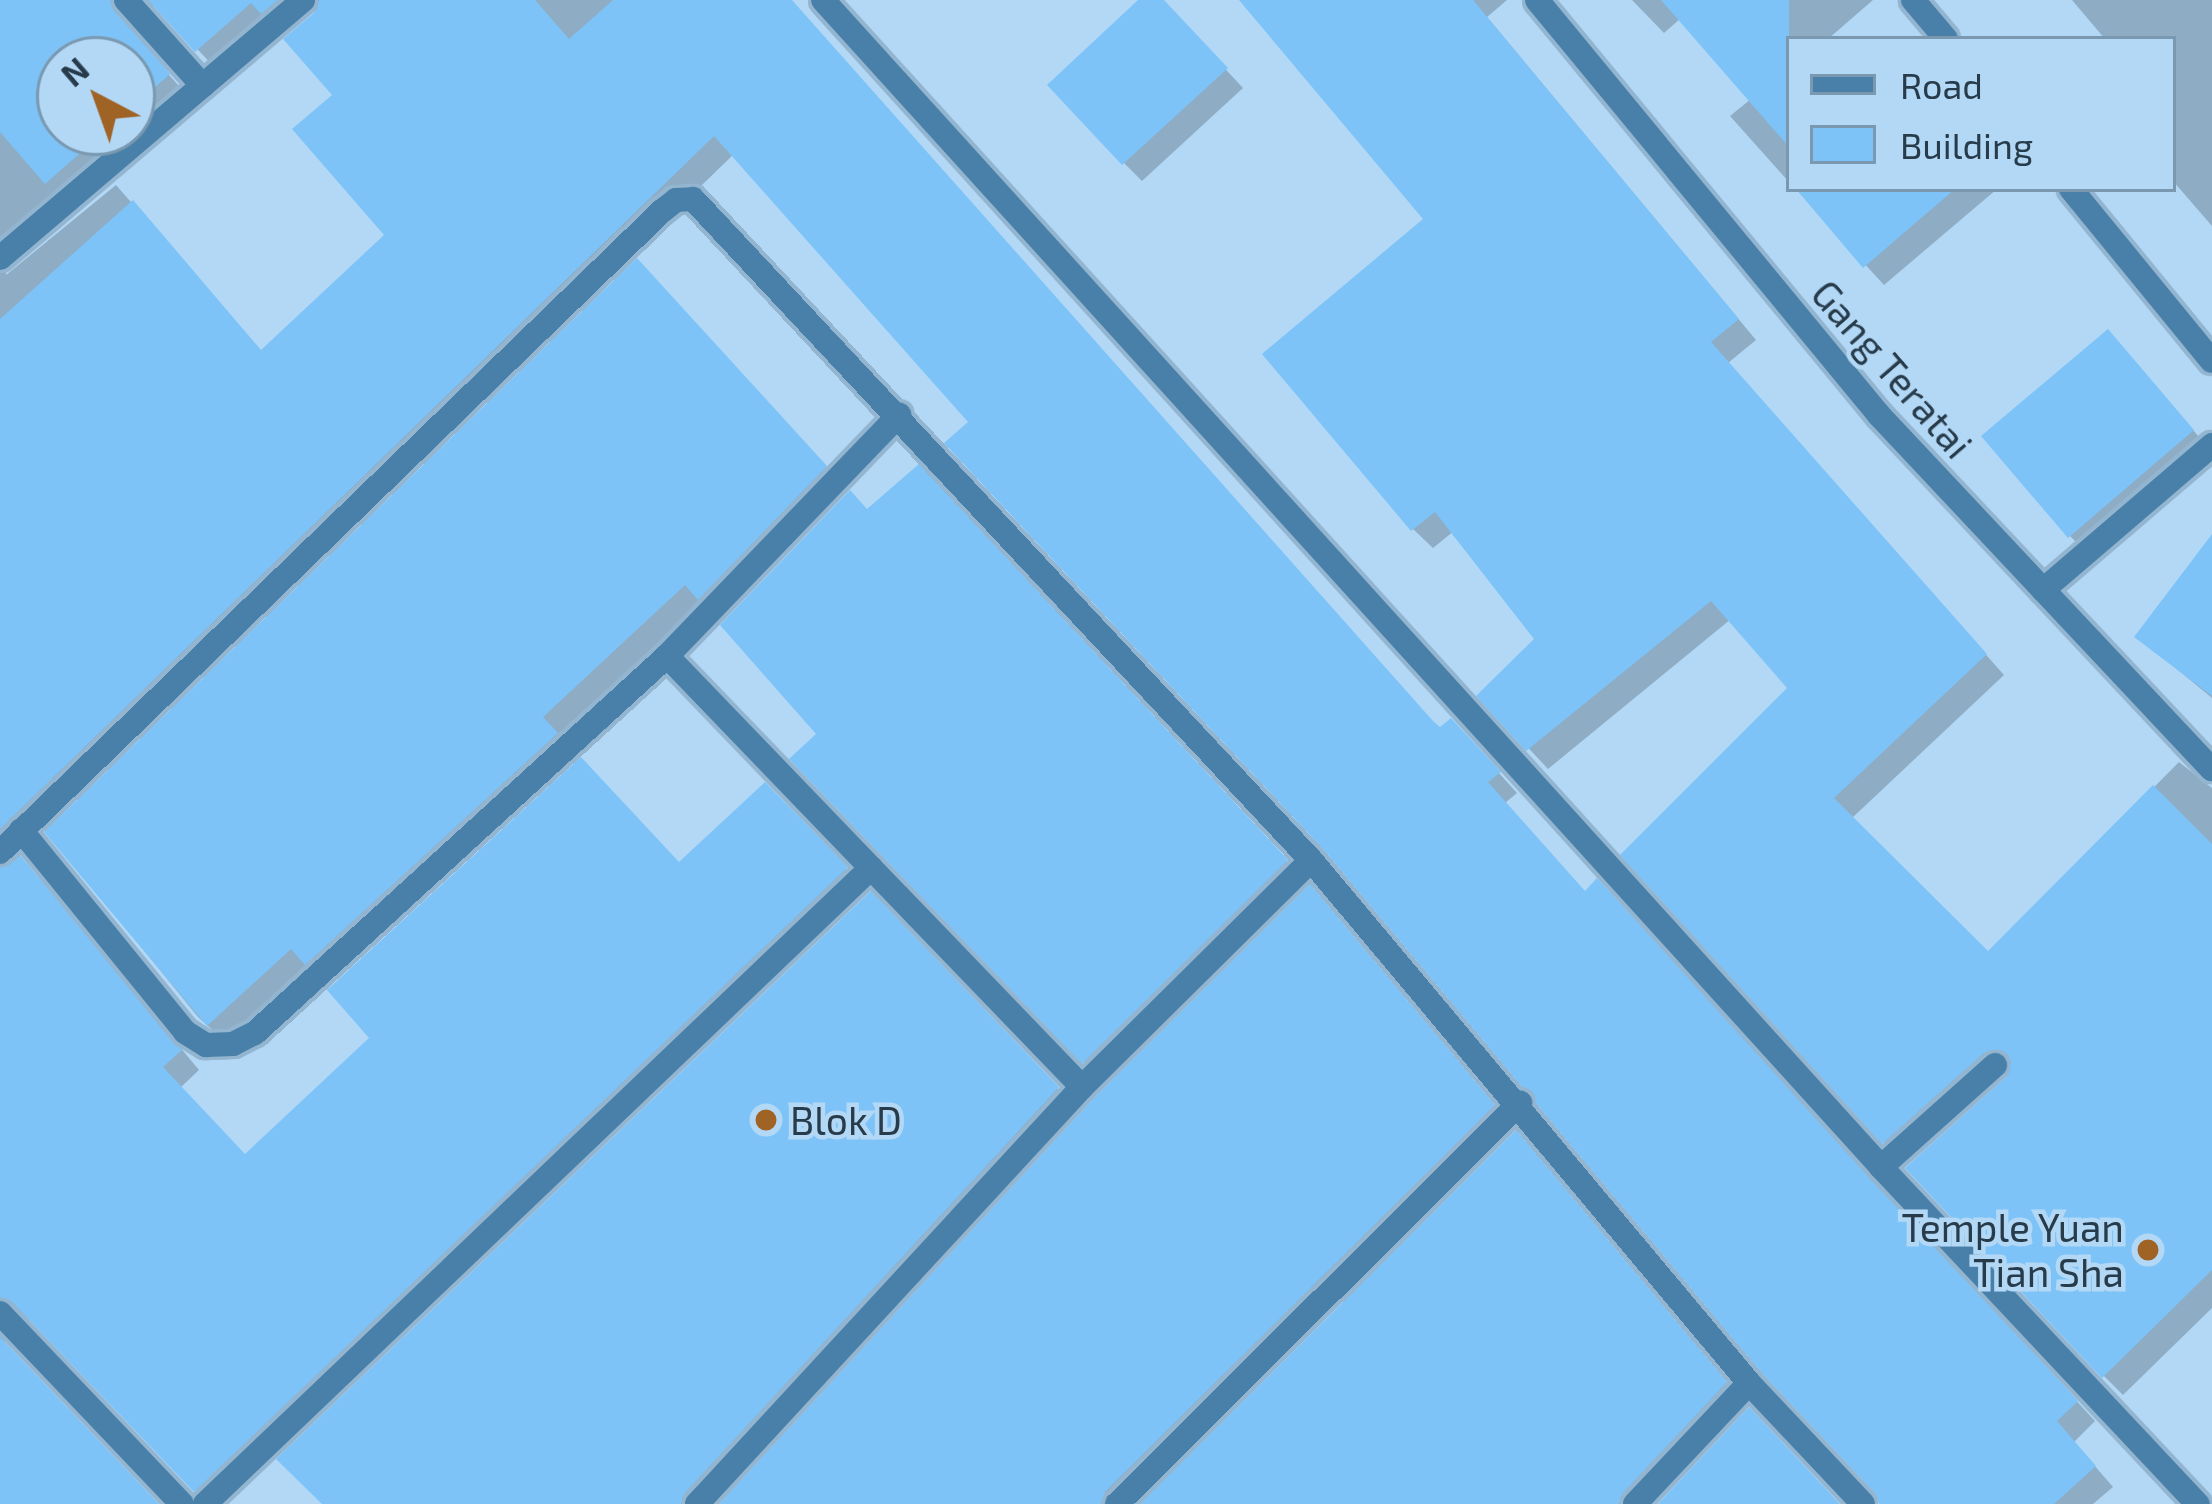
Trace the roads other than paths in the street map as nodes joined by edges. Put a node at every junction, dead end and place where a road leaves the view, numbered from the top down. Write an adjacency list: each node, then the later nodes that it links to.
1 (126, 0): 7 (street)
2 (303, 0): 7 (street)
3 (823, 0): 23 (street)
4 (1537, 0): 13 (street, Gang Teratai)
5 (1913, 0): 6 (street)
6 (1943, 36)
7 (203, 86): 9 (street)
8 (2073, 192): 10 (street)
9 (0, 258)
10 (2212, 361)
11 (899, 415): 14 (street); 16 (street); 18 (street)
12 (2212, 445): 13 (street)
13 (2043, 590): 15 (street, Gang Teratai)
14 (668, 656): 16 (street); 19 (street)
15 (2212, 769)
16 (21, 830): 17 (street)
17 (0, 852)
18 (1310, 860): 21 (street); 22 (street)
19 (871, 868): 21 (street); 27 (street)
20 (1995, 1065): 23 (street)
21 (1082, 1087): 28 (street)
22 (1520, 1103): 25 (street); 29 (street)
23 (1881, 1167): 32 (street)
24 (0, 1313): 26 (street)
25 (1749, 1383): 30 (street); 31 (street)
26 (182, 1504)
27 (205, 1504)
28 (697, 1504)
29 (1117, 1504)
30 (1634, 1504)
31 (1863, 1504)
32 (2198, 1504)

